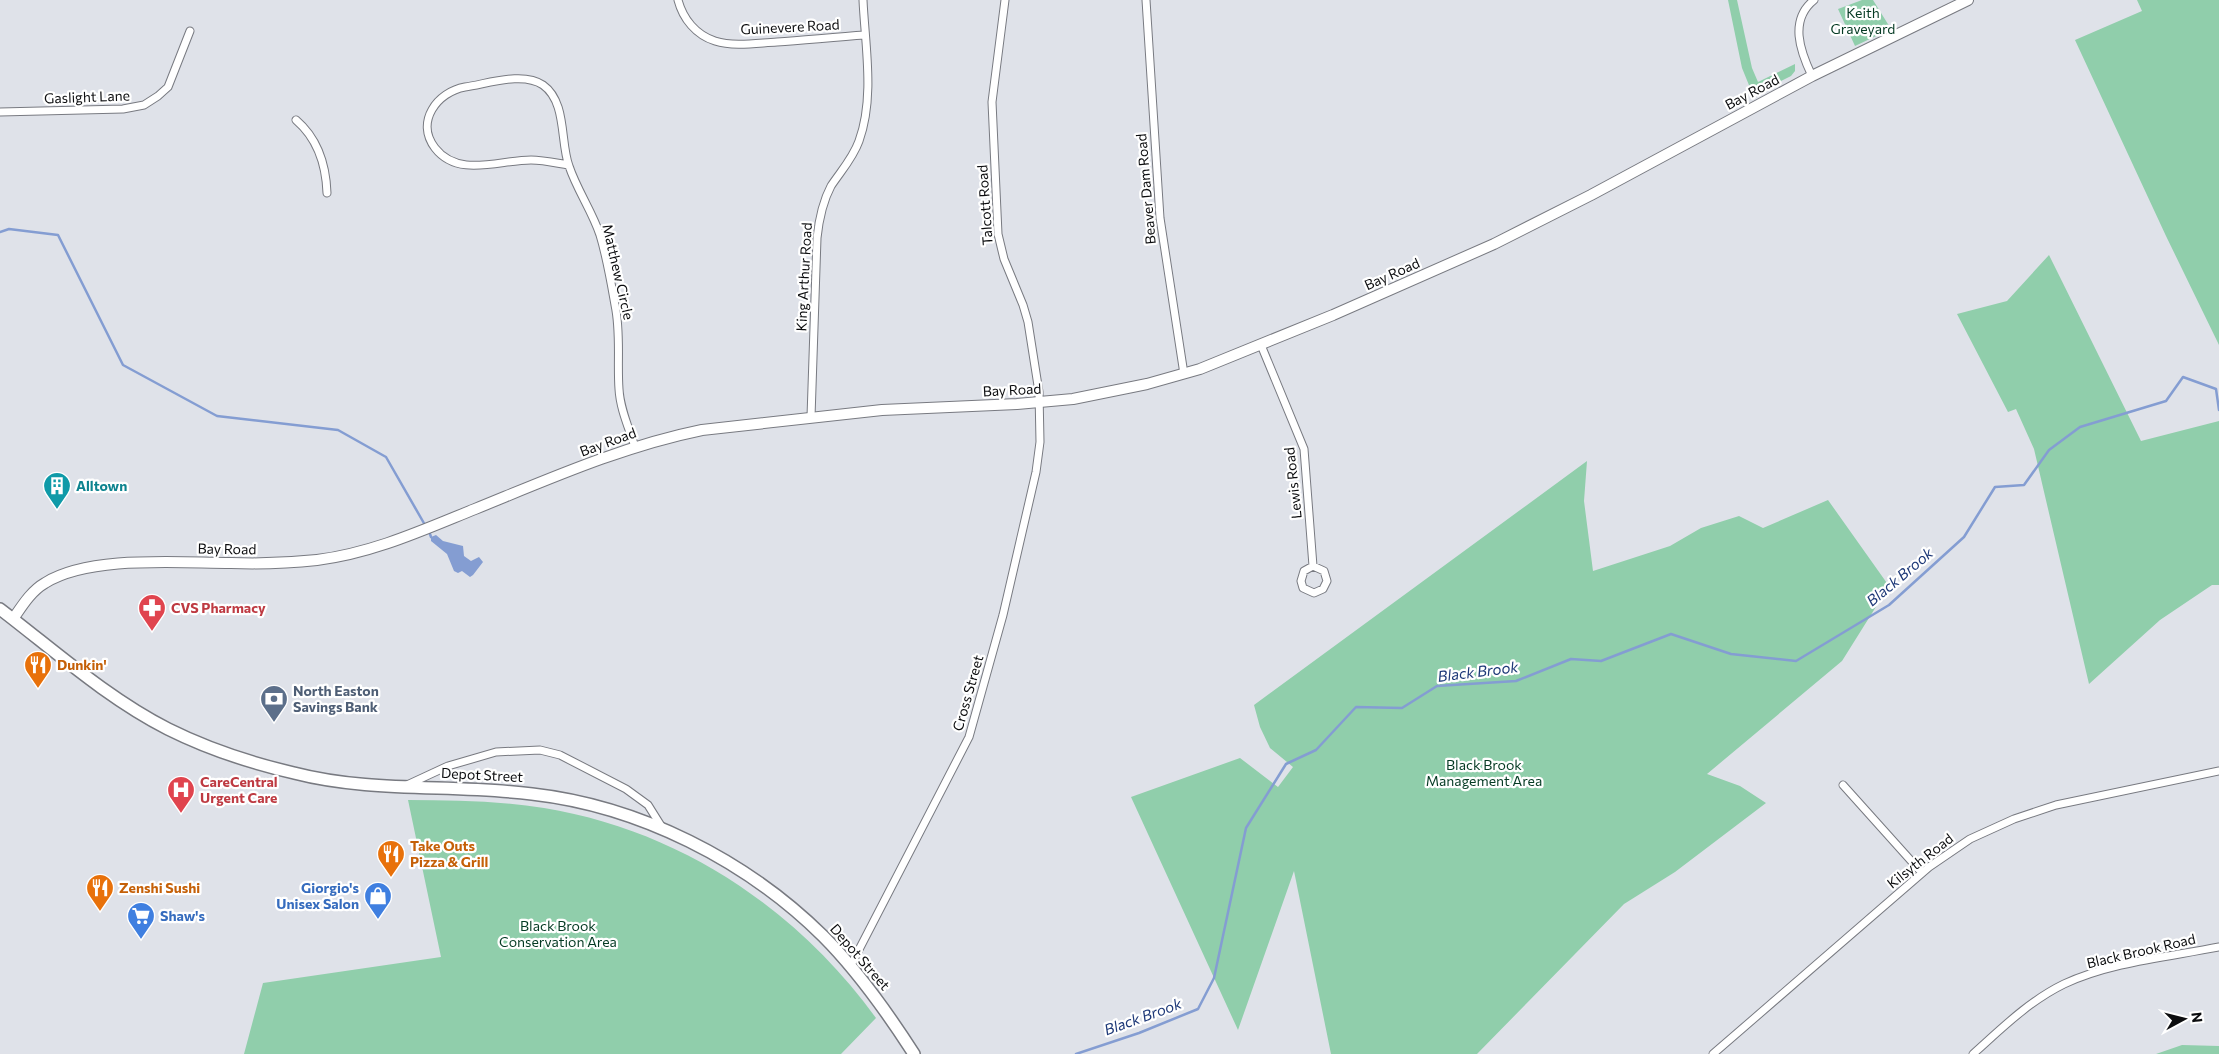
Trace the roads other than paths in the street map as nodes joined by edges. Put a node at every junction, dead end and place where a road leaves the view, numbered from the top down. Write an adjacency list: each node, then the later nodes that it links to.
1 (678, 0): 8 (street, Guinevere Road)
2 (863, 0): 8 (street, King Arthur Road)
3 (1005, 0): 16 (street, Talcott Road)
4 (1146, 0): 15 (street, Beaver Dam Road)
5 (1814, 0): 9 (street)
6 (1968, 0): 9 (main road, Bay Road)
7 (190, 31): 10 (street, Gaslight Lane)
8 (865, 35): 17 (street, King Arthur Road)
9 (1812, 76): 14 (main road, Bay Road)
10 (0, 112)
11 (296, 120): 13 (street)
12 (568, 165): 12 (street, Matthew Circle); 18 (street, Matthew Circle)
13 (327, 193)
14 (1261, 345): 15 (main road, Bay Road); 19 (street, Lewis Road)
15 (1184, 374): 16 (main road, Bay Road)
16 (1039, 403): 17 (main road, Bay Road); 28 (street, Cross Street)
17 (811, 417): 18 (main road, Bay Road)
18 (635, 447): 21 (main road, Bay Road)
19 (1313, 566)
20 (0, 609): 21 (highway, Depot Street)
21 (13, 619): 24 (highway, Depot Street)
22 (2219, 771): 26 (street, Kilsyth Road)
23 (1843, 785): 26 (street)
24 (406, 786): 25 (highway, Depot Street); 25 (street)
25 (665, 831): 28 (highway, Depot Street)
26 (1922, 873): 30 (street, Kilsyth Road)
27 (2219, 947): 31 (street, Black Brook Road)
28 (850, 967): 29 (highway, Depot Street)
29 (914, 1054)
30 (1713, 1054)
31 (1973, 1054)

